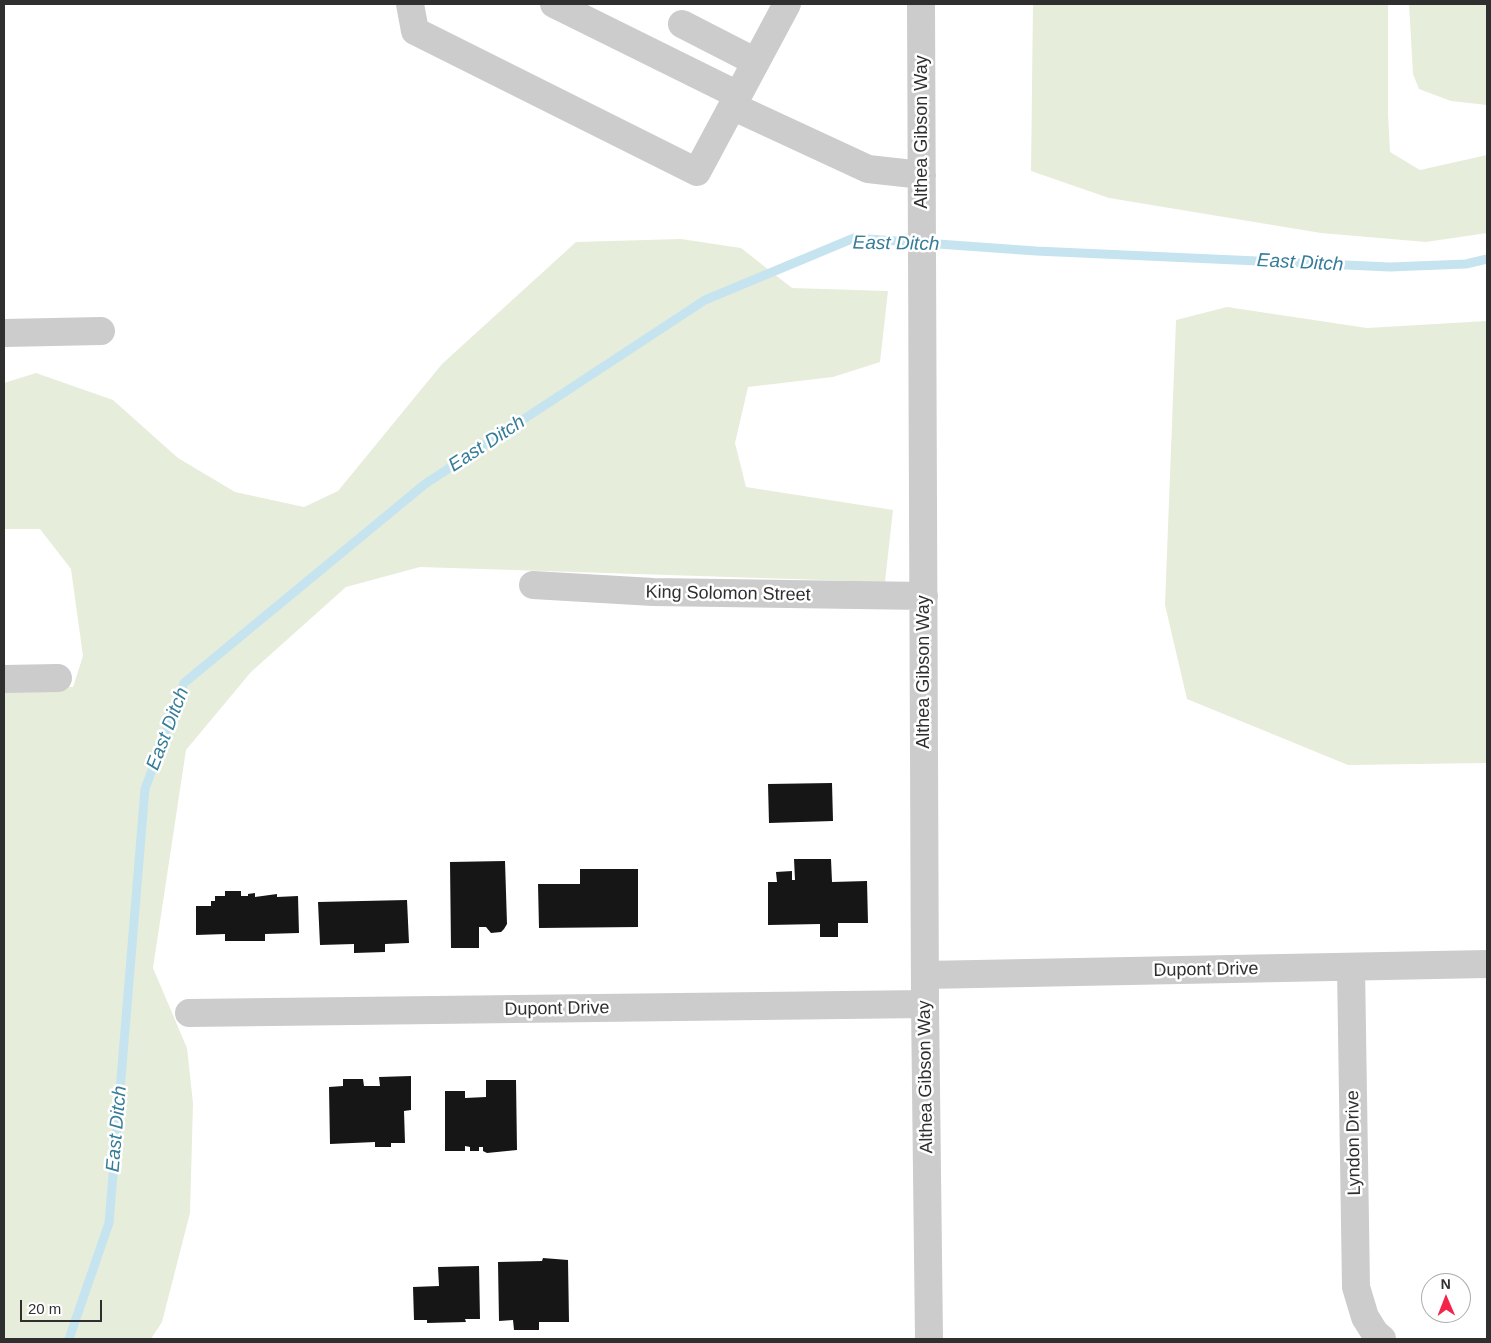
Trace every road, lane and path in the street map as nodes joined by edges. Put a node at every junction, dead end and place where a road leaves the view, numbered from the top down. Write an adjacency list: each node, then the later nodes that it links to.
1 (410, 4): 8 (street)
2 (554, 4): 6 (street)
3 (787, 4): 7 (street)
4 (921, 4): 9 (street, Althea Gibson Way)
5 (687, 14): 6 (street); 7 (street)
6 (664, 58): 8 (street)
7 (756, 62): 8 (street)
8 (735, 100): 9 (street)
9 (922, 175): 13 (street, Althea Gibson Way)
10 (102, 331): 11 (street)
11 (4, 333)
12 (533, 585): 13 (street, King Solomon Street)
13 (924, 596): 18 (street, Althea Gibson Way)
14 (58, 678): 15 (street)
15 (4, 679)
16 (1487, 964): 17 (street, Dupont Drive)
17 (1351, 967): 18 (street, Dupont Drive); 22 (street, Lyndon Drive)
18 (925, 975): 19 (street, Althea Gibson Way)
19 (925, 1004): 20 (street, Dupont Drive); 21 (street, Althea Gibson Way)
20 (189, 1013)
21 (929, 1339)
22 (1382, 1339)

